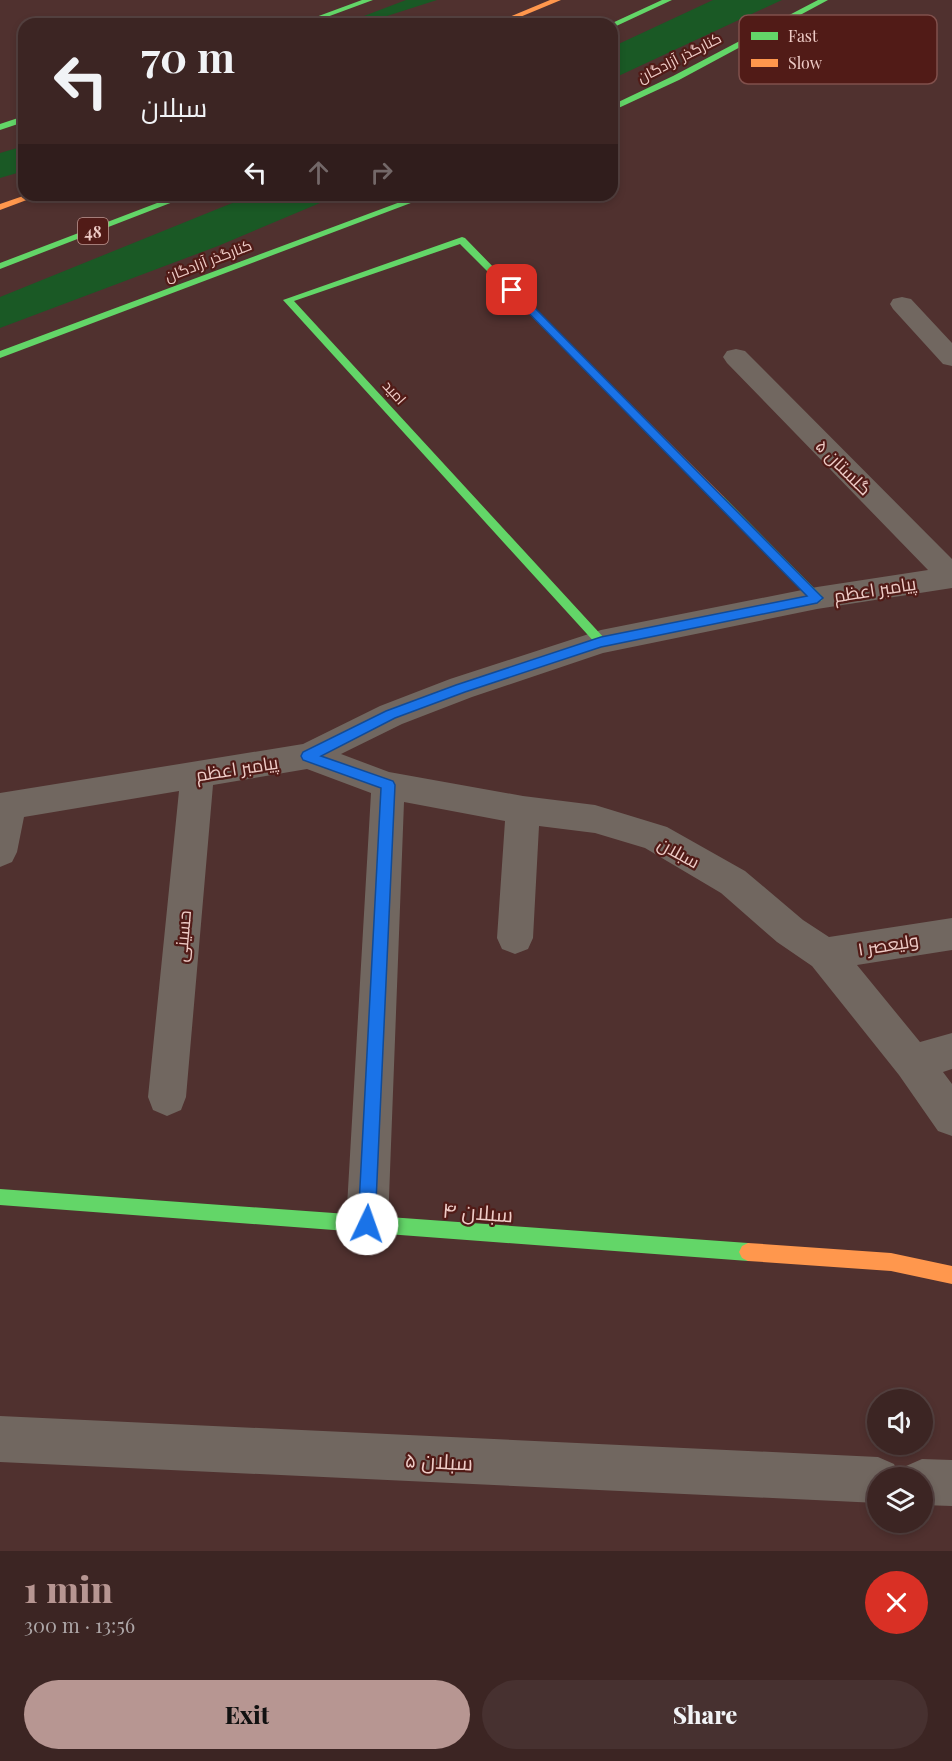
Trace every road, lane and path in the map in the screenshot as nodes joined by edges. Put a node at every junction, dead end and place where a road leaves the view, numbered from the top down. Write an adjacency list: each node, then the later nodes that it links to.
1 (369, 0): 6 (main road)
2 (557, 0): 7 (main road)
3 (668, 0): 8 (main road)
4 (824, 0): 5 (main road, کنارگذر آزادگان)
5 (796, 15)
6 (318, 18)
7 (511, 18)
8 (618, 23)
9 (739, 45): 10 (main road, کنارگذر آزادگان)
10 (618, 105)
11 (18, 122): 12 (main road)
12 (0, 127)
13 (18, 201): 16 (main road)
14 (170, 201): 17 (main road, 48)
15 (411, 201): 19 (main road, کنارگذر آزادگان)
16 (0, 207)
17 (0, 266)
18 (902, 304): 21 (street)
19 (0, 355)
20 (736, 357): 22 (street, گلستان ۵)
21 (952, 358)
22 (952, 577): 23 (street, پیامبر اعظم)
23 (817, 598): 24 (street, پیامبر اعظم); 24 (main road, امید)
24 (601, 642): 25 (street, پیامبر اعظم)
25 (308, 756): 26 (street, پیامبر اعظم); 27 (street, سبلان)
26 (197, 774): 28 (street, پیامبر اعظم); 36 (street, حسینی)
27 (388, 785): 29 (street, سبلان); 39 (street)
28 (5, 806): 30 (street)
29 (523, 810): 32 (street); 33 (street, سبلان)
30 (0, 852)
31 (952, 934): 33 (street, ولیعصر ۱)
32 (515, 938)
33 (825, 954): 35 (street, سبلان)
34 (952, 1051): 35 (street)
35 (913, 1062): 37 (street, سبلان)
36 (167, 1097)
37 (952, 1117)
38 (0, 1197): 39 (main road, سبلان ۴)
39 (367, 1224): 40 (main road, سبلان ۴)
40 (952, 1275)
41 (0, 1439): 42 (street, سبلان ۵)
42 (867, 1479)
43 (933, 1482): 44 (street)
44 (952, 1483)

